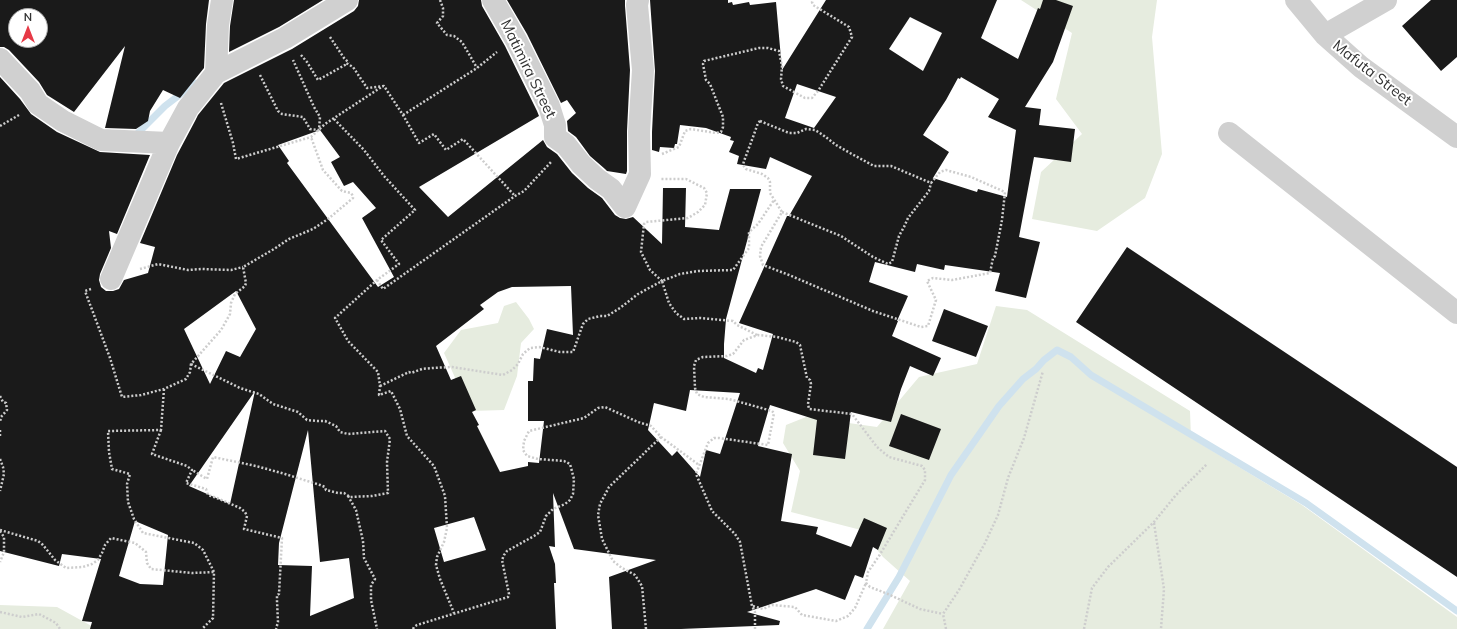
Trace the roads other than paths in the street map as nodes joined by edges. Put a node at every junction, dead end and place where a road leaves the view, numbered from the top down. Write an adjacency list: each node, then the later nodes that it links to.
1 (222, 0): 9 (street)
2 (346, 0): 9 (street)
3 (493, 0): 4 (street, Matimira Street)
4 (638, 0)
5 (1296, 0): 7 (street, Mafuta Street)
6 (1386, 0): 7 (street)
7 (1325, 35): 11 (street, Mafuta Street)
8 (0, 58): 12 (street)
9 (216, 73): 12 (street)
10 (1229, 133): 14 (street)
11 (1457, 137)
12 (169, 143): 13 (street)
13 (111, 279)
14 (1457, 313)

